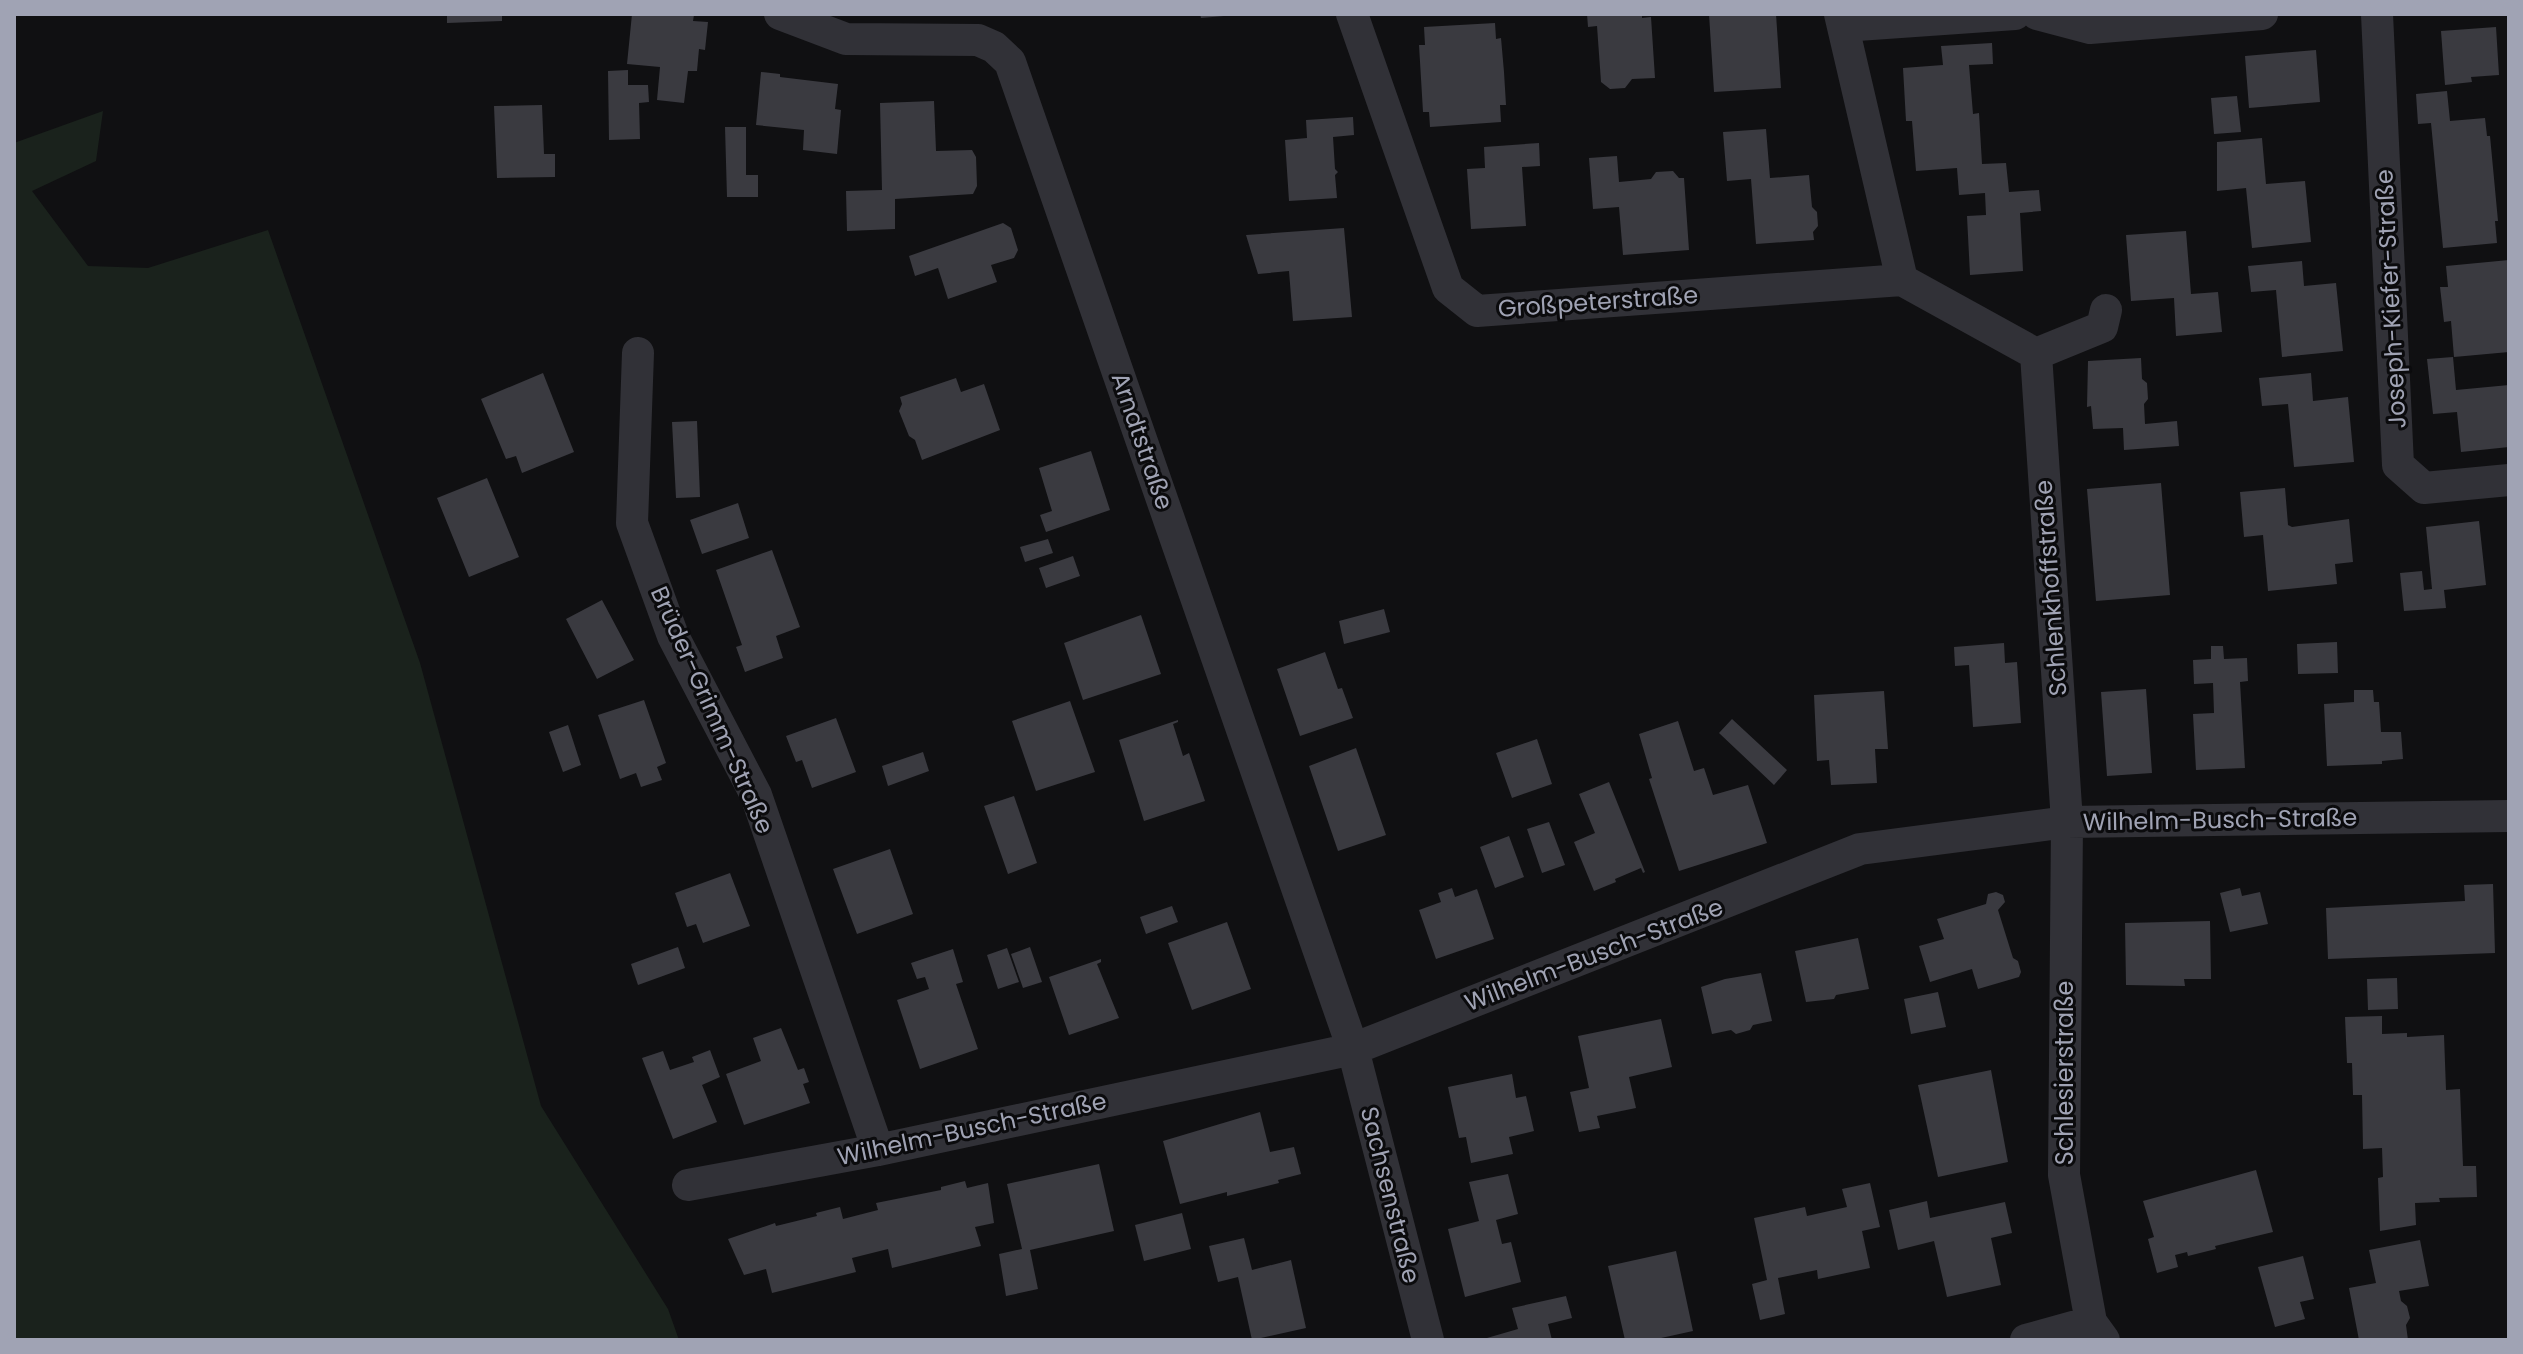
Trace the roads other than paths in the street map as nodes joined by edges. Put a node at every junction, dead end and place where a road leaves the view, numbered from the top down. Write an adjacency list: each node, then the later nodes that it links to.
1 (780, 14): 8 (street, Arndtstraße)
2 (1352, 14): 9 (street, Großpeterstraße)
3 (2015, 14): 7 (street)
4 (2262, 14): 6 (street)
5 (2377, 14): 13 (street, Joseph-Kiefer-Straße)
6 (2056, 16)
7 (1842, 20): 9 (street)
8 (977, 27): 16 (street, Arndtstraße)
9 (1902, 280): 12 (street)
10 (2106, 310): 12 (street)
11 (638, 353): 17 (street, Brüder-Grimm-Straße)
12 (2036, 354): 15 (street, Schlenkhoffstraße)
13 (2509, 480)
14 (2509, 816): 15 (street, Wilhelm-Busch-Straße)
15 (2067, 822): 16 (street, Wilhelm-Busch-Straße); 19 (street, Schlesierstraße)
16 (1353, 1049): 17 (street, Wilhelm-Busch-Straße); 20 (street, Sachsenstraße)
17 (878, 1150): 18 (street, Wilhelm-Busch-Straße)
18 (688, 1185)
19 (2098, 1331): 21 (street, Schlesierstraße)
20 (1428, 1340)
21 (2026, 1340)

